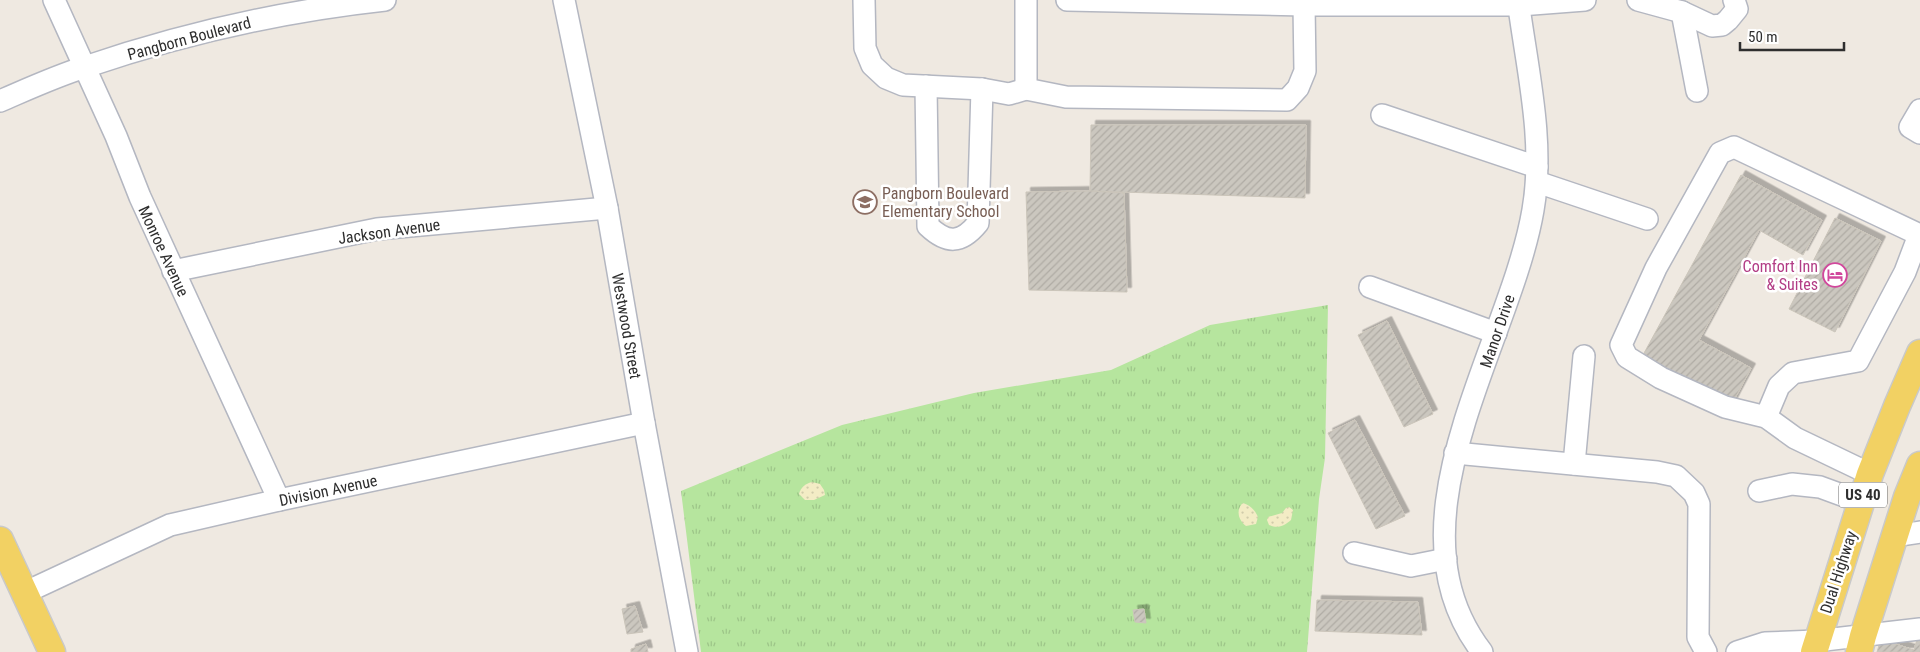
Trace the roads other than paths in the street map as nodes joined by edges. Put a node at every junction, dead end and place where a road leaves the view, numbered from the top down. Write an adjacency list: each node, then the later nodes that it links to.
1 (54, 0): 13 (street, Monroe Avenue)
2 (385, 0): 13 (street, Pangborn Boulevard)
3 (564, 0): 21 (street, Westwood Street)
4 (864, 0): 14 (street)
5 (1026, 0): 16 (street)
6 (1067, 0): 10 (street)
7 (1585, 0): 9 (street)
8 (1638, 0): 12 (street)
9 (1519, 2): 10 (street); 20 (street, Manor Drive)
10 (1304, 5): 16 (street)
11 (1735, 5): 12 (street)
12 (1682, 12): 17 (street)
13 (84, 67): 18 (street, Pangborn Boulevard); 24 (street, Monroe Avenue)
14 (926, 86): 15 (street); 15 (street)
15 (982, 89): 16 (street)
16 (1026, 89)
17 (1697, 91)
18 (0, 101)
19 (1382, 115): 20 (street)
20 (1537, 174): 22 (street); 26 (street, Manor Drive)
21 (607, 208): 24 (street, Jackson Avenue); 30 (street, Westwood Street)
22 (1647, 219)
23 (1920, 235): 29 (street); 29 (street)
24 (173, 271): 36 (street, Monroe Avenue)
25 (1370, 287): 26 (street)
26 (1496, 333): 31 (street, Manor Drive)
27 (1920, 354): 34 (main road, Dual Highway / US 40)
28 (1584, 356): 32 (street)
29 (1766, 417): 34 (street)
30 (644, 423): 36 (street, Division Avenue); 47 (street, Westwood Street)
31 (1455, 453): 32 (street); 41 (street, Manor Drive)
32 (1574, 464): 49 (street)
33 (1920, 466): 38 (main road, US 40)
34 (1870, 474): 37 (main road, Dual Highway / US 40)
35 (1759, 491): 37 (street)
36 (279, 500): 42 (street, Division Avenue)
37 (1861, 502): 45 (main road, Dual Highway / US 40)
38 (1907, 534): 44 (main road, US 40)
39 (0, 540): 42 (main road)
40 (1354, 553): 41 (street)
41 (1446, 559): 48 (street, Manor Drive)
42 (24, 593): 46 (main road)
43 (1920, 629): 44 (street)
44 (1861, 644): 45 (street)
45 (1815, 646): 50 (street)
46 (52, 652)
47 (687, 652)
48 (1482, 652)
49 (1706, 652)
50 (1737, 652)

